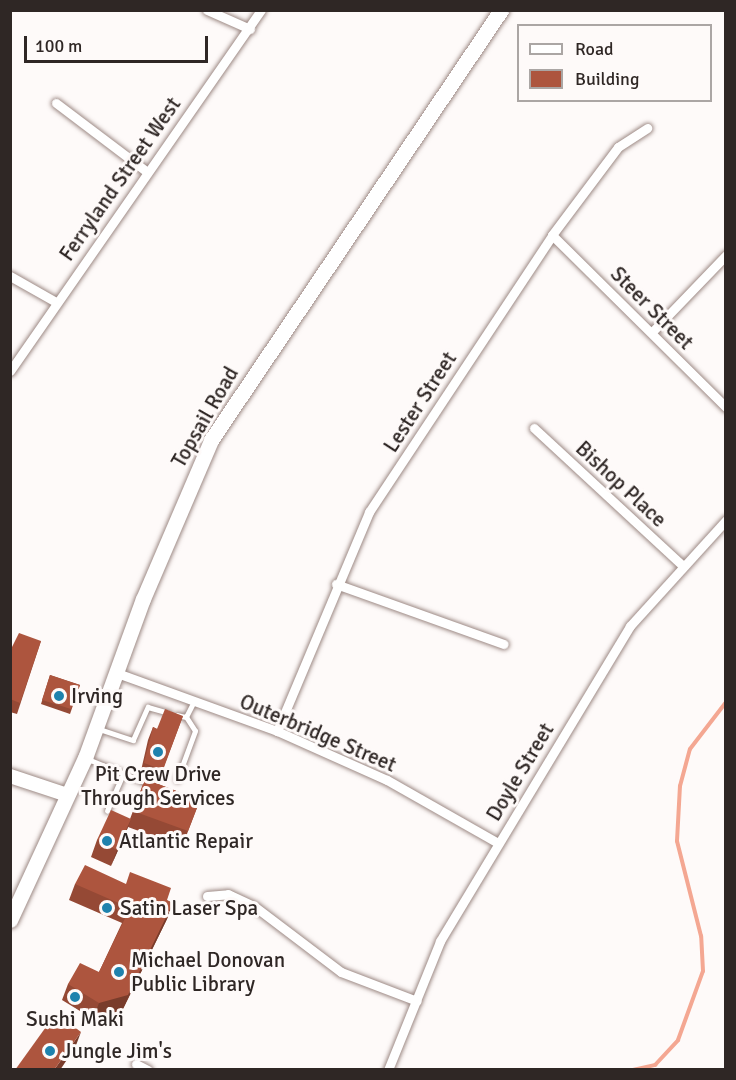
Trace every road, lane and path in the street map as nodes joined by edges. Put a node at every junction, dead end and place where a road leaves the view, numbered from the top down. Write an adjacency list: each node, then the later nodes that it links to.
1 (207, 10): 4 (street)
2 (261, 10): 4 (street, Ferryland Street West)
3 (501, 10): 20 (main road, Topsail Road)
4 (250, 29): 7 (street, Ferryland Street West)
5 (57, 103): 7 (street)
6 (647, 128): 8 (street, Lester Street)
7 (146, 171): 11 (street, Ferryland Street West)
8 (552, 235): 12 (street, Steer Street); 18 (street, Lester Street)
9 (726, 255): 12 (street)
10 (10, 276): 11 (street)
11 (56, 302): 13 (street, Ferryland Street West)
12 (652, 333): 14 (street, Steer Street)
13 (10, 371)
14 (726, 407)
15 (534, 428): 17 (street, Bishop Place)
16 (726, 520): 17 (street, Doyle Street)
17 (683, 566): 32 (street, Doyle Street)
18 (336, 584): 19 (street); 24 (street, Lester Street)
19 (504, 644)
20 (117, 673): 21 (street, Outerbridge Street); 23 (main road, Topsail Road)
21 (193, 703): 22 (lane); 24 (street, Outerbridge Street)
22 (186, 717): 23 (lane); 28 (lane)
23 (97, 728): 25 (main road, Topsail Road)
24 (277, 731): 32 (street, Outerbridge Street)
25 (85, 759): 26 (lane); 30 (main road, Topsail Road)
26 (123, 774): 29 (lane); 31 (lane)
27 (10, 776): 30 (street)
28 (177, 780)
29 (157, 787)
30 (67, 795): 34 (main road, Topsail Road)
31 (107, 811)
32 (498, 843): 35 (street, Doyle Street)
33 (207, 896): 35 (street)
34 (10, 920)
35 (417, 1001): 38 (street, Doyle Street)
36 (136, 1064): 37 (street)
37 (148, 1070)
38 (388, 1070)

